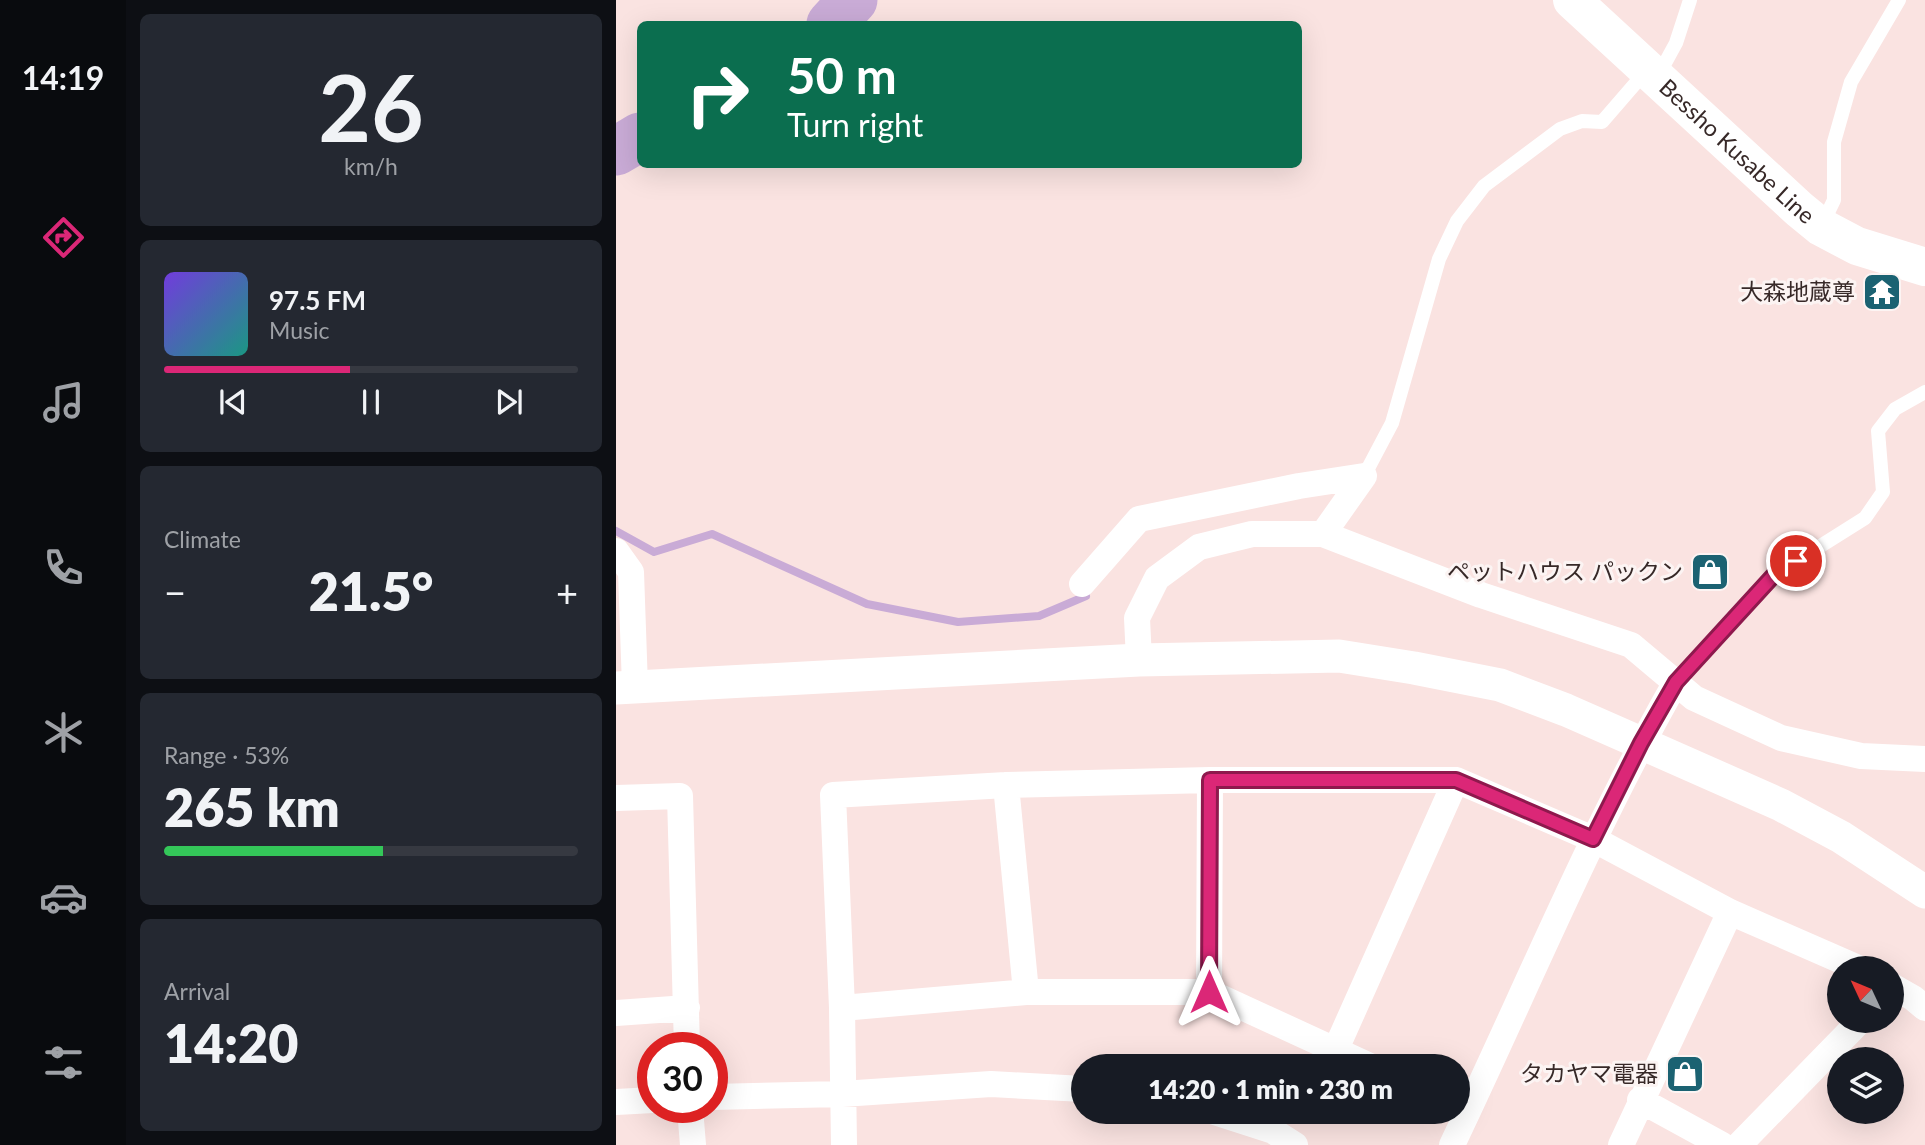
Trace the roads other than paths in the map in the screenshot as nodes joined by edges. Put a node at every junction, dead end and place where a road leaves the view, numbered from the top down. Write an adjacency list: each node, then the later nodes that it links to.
1 (1572, 0): 4 (main road, Bessho Kusabe Line)
2 (1690, 0): 4 (lane)
3 (1899, 0): 5 (lane)
4 (1652, 73): 5 (main road, Bessho Kusabe Line); 8 (lane)
5 (1821, 227): 6 (main road, Bessho Kusabe Line)
6 (1925, 267)
7 (1925, 391): 13 (lane)
8 (1364, 476): 9 (street); 11 (street)
9 (1324, 534): 12 (street); 13 (street)
10 (616, 551): 14 (street)
11 (1082, 584)
12 (1139, 660): 14 (street); 15 (street)
13 (1676, 682): 15 (street); 16 (street)
14 (626, 687)
15 (1641, 743): 21 (street); 22 (street)
16 (1925, 760)
17 (1210, 780): 18 (street); 19 (street); 26 (street)
18 (1456, 780): 21 (street); 34 (street)
19 (1006, 785): 25 (street); 29 (street)
20 (616, 798): 28 (street)
21 (1593, 839): 23 (street); 38 (street)
22 (1925, 892)
23 (1730, 912): 24 (street); 40 (street)
24 (1831, 956)
25 (1026, 992): 26 (street); 29 (street)
26 (1209, 992): 34 (street)
27 (1904, 993): 30 (street)
28 (687, 1008): 31 (street); 32 (street)
29 (842, 1008): 37 (street)
30 (1925, 1008)
31 (616, 1013)
32 (687, 1032)
33 (1848, 1033): 52 (street)
34 (1336, 1049): 35 (street)
35 (1346, 1054)
36 (1071, 1088): 37 (street)
37 (842, 1094): 39 (street); 47 (street)
38 (1470, 1096)
39 (728, 1097)
40 (1640, 1100): 50 (street); 51 (street)
41 (637, 1101): 42 (street)
42 (616, 1102)
43 (691, 1123): 46 (street)
44 (1251, 1124): 48 (street)
45 (1459, 1124): 49 (street)
46 (693, 1145)
47 (844, 1145)
48 (1295, 1145)
49 (1452, 1145)
50 (1621, 1145)
51 (1722, 1145)
52 (1739, 1145)

